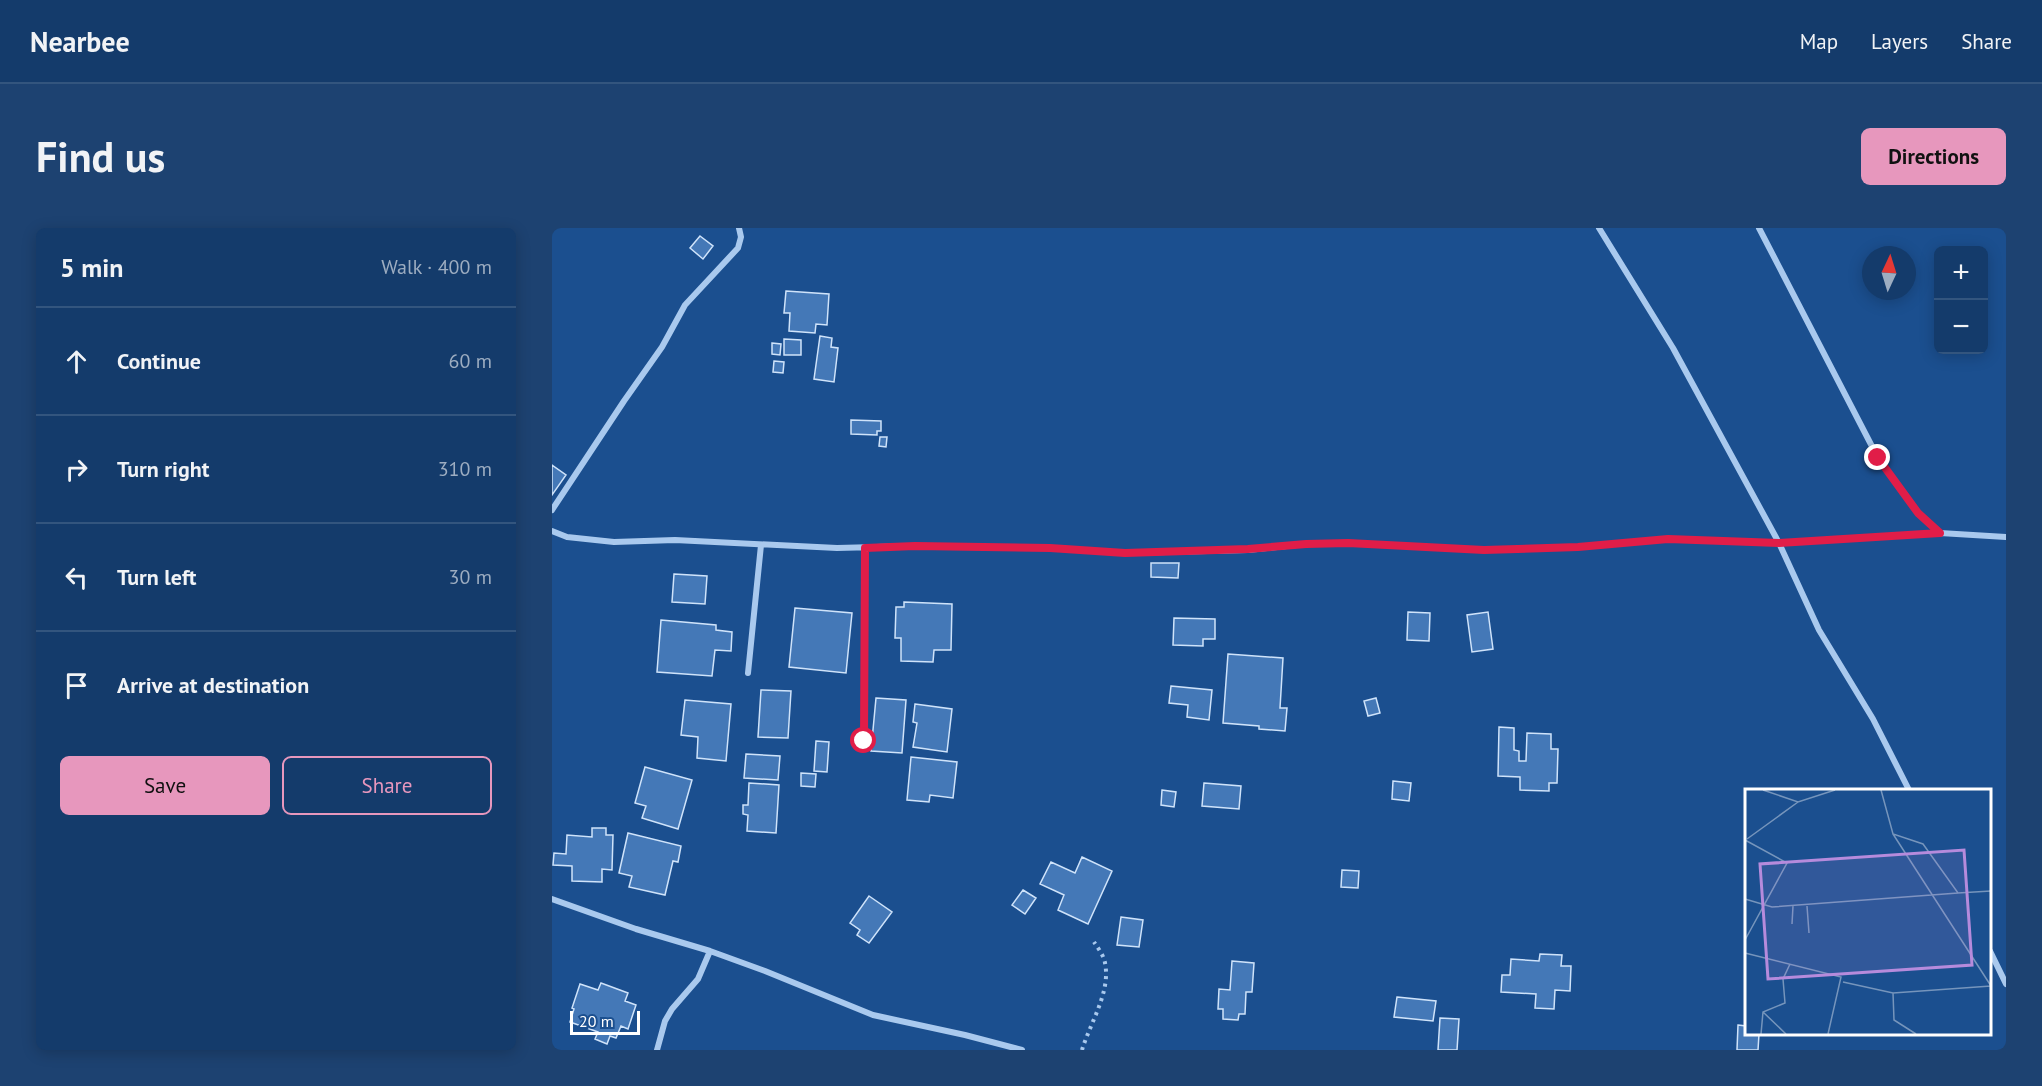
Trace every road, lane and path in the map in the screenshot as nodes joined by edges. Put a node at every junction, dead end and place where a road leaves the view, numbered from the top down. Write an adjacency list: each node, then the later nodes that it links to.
1 (739, 228): 4 (street)
2 (1599, 228): 8 (street)
3 (1759, 228): 6 (street)
4 (552, 510)
5 (552, 531): 9 (street)
6 (1940, 533): 7 (street); 8 (street)
7 (2006, 537)
8 (1779, 543): 10 (street); 13 (street)
9 (762, 545): 10 (street); 11 (street)
10 (865, 548): 12 (street)
11 (748, 673)
12 (864, 741)
13 (1908, 789)
14 (552, 899): 16 (street)
15 (1094, 942): 21 (path)
16 (710, 951): 19 (street); 20 (street)
17 (1991, 955): 18 (street)
18 (2006, 984)
19 (657, 1050)
20 (1022, 1050)
21 (1082, 1050)

